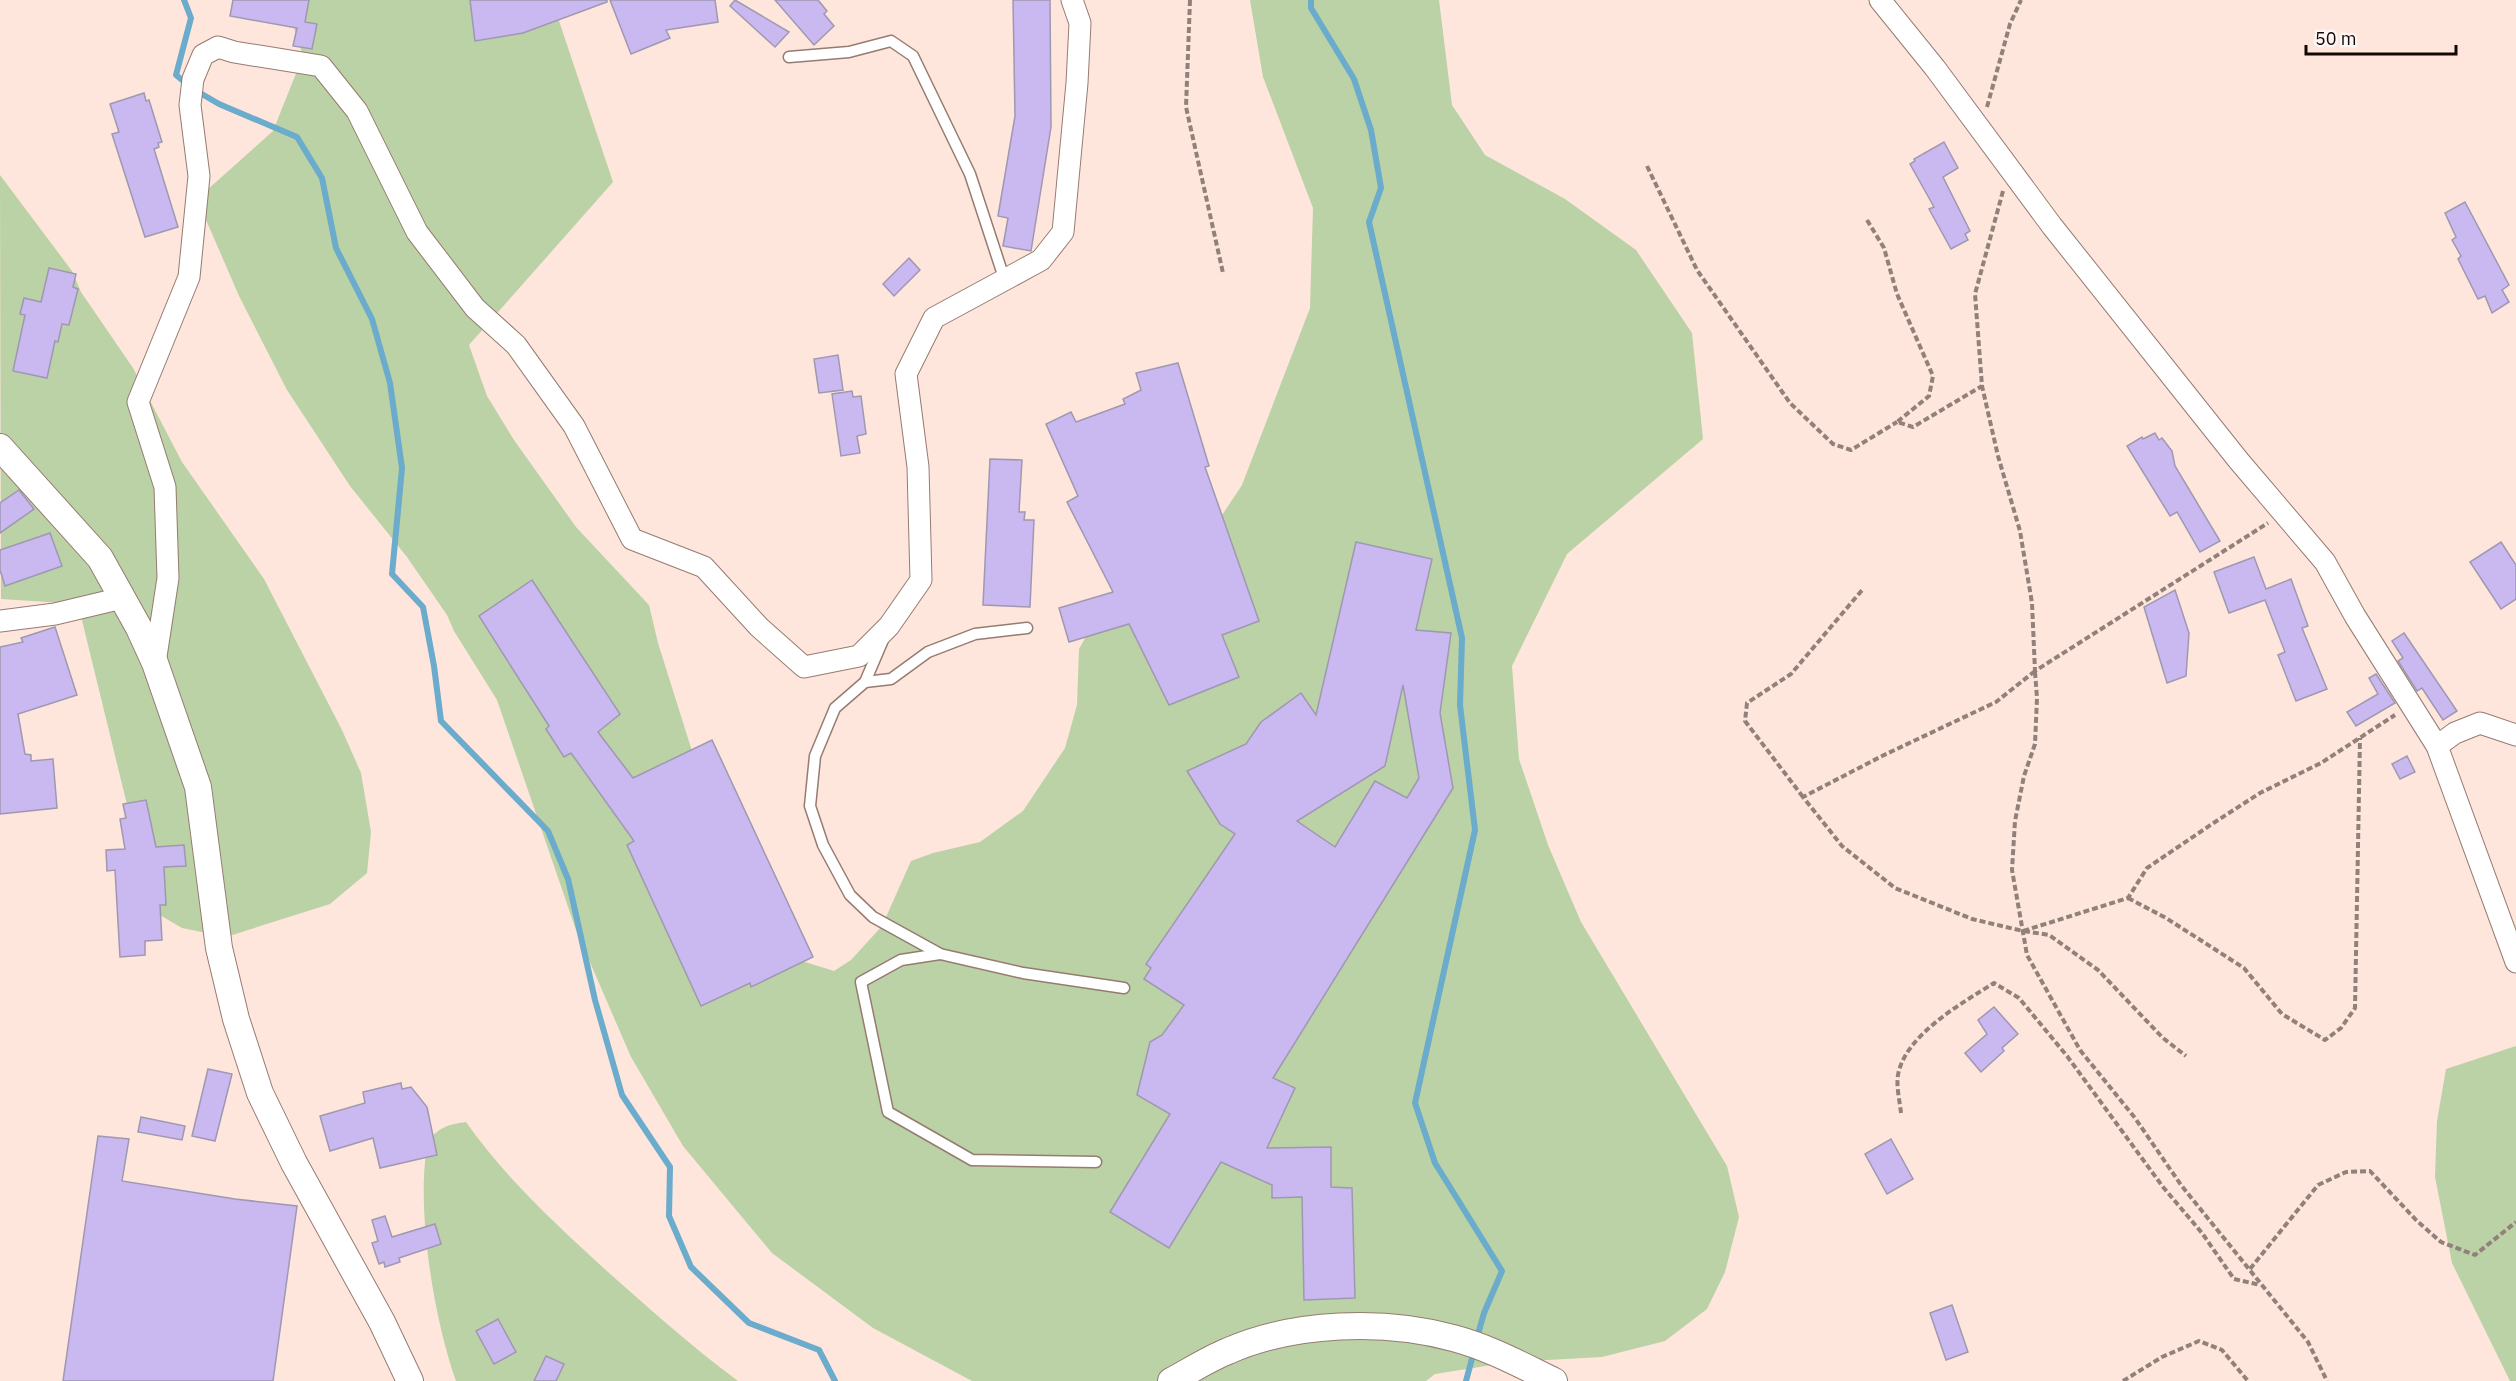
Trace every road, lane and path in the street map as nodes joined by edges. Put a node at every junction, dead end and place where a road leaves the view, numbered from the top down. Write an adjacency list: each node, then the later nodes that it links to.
1 (1072, 0): 11 (street)
2 (1190, 0): 10 (path)
3 (1880, 0): 6 (street)
4 (2021, 0): 6 (path)
5 (789, 57): 11 (lane)
6 (1974, 121): 8 (street)
7 (1647, 166): 13 (path)
8 (2011, 171): 12 (path); 15 (street)
9 (1867, 219): 13 (path)
10 (1223, 273)
11 (1005, 281): 19 (street)
12 (1982, 386): 13 (path); 22 (path)
13 (1897, 422)
14 (0, 447): 17 (street)
15 (2283, 513): 22 (path); 24 (street)
16 (1863, 589): 28 (path)
17 (123, 598): 18 (street); 21 (street)
18 (0, 621)
19 (889, 626): 21 (street); 23 (lane)
20 (1027, 628): 23 (lane)
21 (155, 663): 40 (street)
22 (2035, 671): 28 (path); 30 (path)
23 (865, 682): 31 (lane)
24 (2412, 706): 26 (path); 27 (street)
25 (2516, 735): 27 (street)
26 (2360, 737): 29 (path); 29 (path)
27 (2437, 746): 32 (street)
28 (1803, 797): 30 (path)
29 (2128, 898): 30 (path)
30 (2023, 931): 34 (path); 38 (path)
31 (940, 954): 33 (lane); 36 (lane)
32 (2516, 962)
33 (1124, 987)
34 (2186, 1056)
35 (1901, 1113): 39 (path)
36 (1096, 1162)
37 (2516, 1222): 38 (path)
38 (2250, 1269): 39 (path)
39 (2261, 1285): 45 (path)
40 (411, 1381)
41 (1171, 1381): 42 (street)
42 (1554, 1381)
43 (2123, 1381): 44 (path)
44 (2248, 1381)
45 (2327, 1381)

